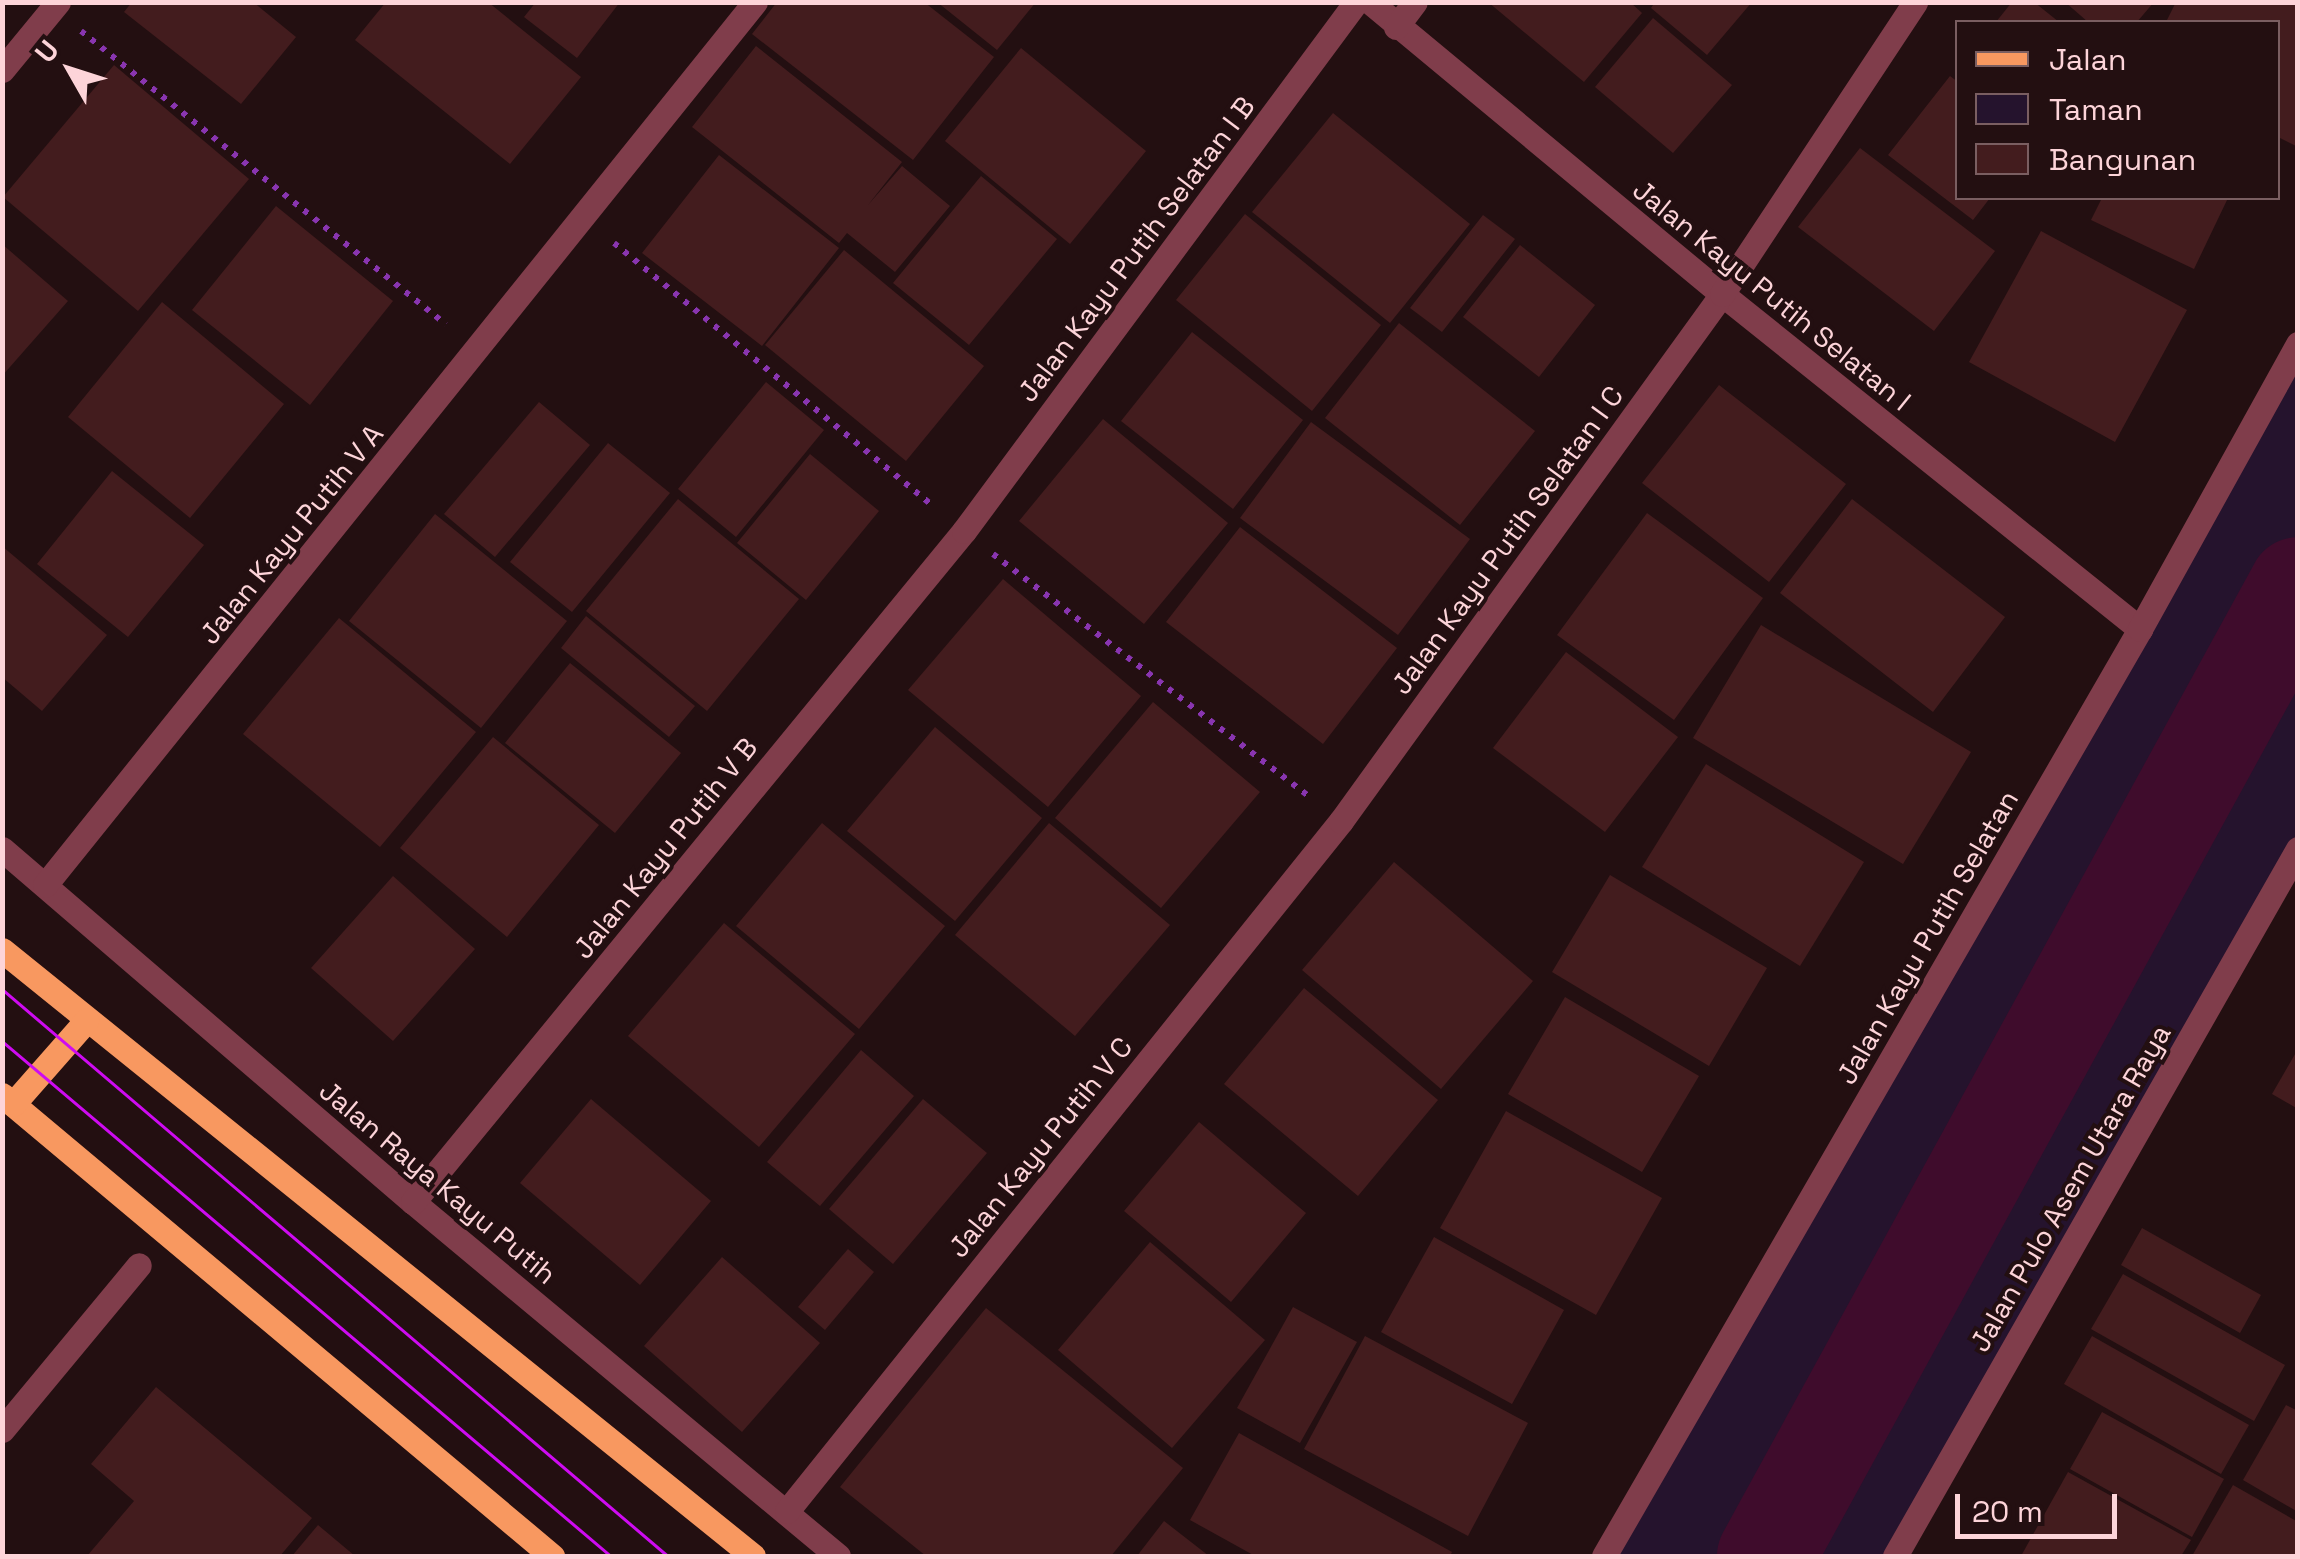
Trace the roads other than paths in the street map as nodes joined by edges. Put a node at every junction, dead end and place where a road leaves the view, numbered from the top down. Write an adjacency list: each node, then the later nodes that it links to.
1 (755, 2): 16 (street, Jalan Kayu Putih V A)
2 (1356, 2): 11 (street, Jalan Kayu Putih Selatan I B)
3 (1370, 2): 7 (street, Jalan Kayu Putih Selatan I)
4 (1415, 2): 7 (street)
5 (1915, 2): 9 (street, Jalan Kayu Putih Selatan I C)
6 (56, 6): 8 (street)
7 (1396, 27): 9 (street, Jalan Kayu Putih Selatan I)
8 (2, 70)
9 (1722, 294): 12 (street, Jalan Kayu Putih Selatan I); 13 (street, Jalan Kayu Putih Selatan I C)
10 (2298, 344): 12 (street, Jalan Kayu Putih Selatan)
11 (964, 532): 20 (street, Jalan Kayu Putih V B)
12 (2140, 628): 27 (street, Jalan Kayu Putih Selatan)
13 (1341, 821): 23 (street, Jalan Kayu Putih V C)
14 (2, 849): 16 (street, Jalan Raya Kayu Putih)
15 (2298, 849): 28 (street, Jalan Pulo Asem Utara Raya)
16 (46, 885): 20 (street, Jalan Raya Kayu Putih)
17 (2, 950): 18 (main road)
18 (86, 1021): 19 (main road); 25 (main road)
19 (8, 1099): 24 (main road)
20 (413, 1202): 23 (street, Jalan Raya Kayu Putih)
21 (139, 1265): 22 (street)
22 (2, 1430)
23 (787, 1511): 26 (street, Jalan Raya Kayu Putih)
24 (552, 1556)
25 (753, 1556)
26 (838, 1556)
27 (1604, 1556)
28 (1895, 1556)

